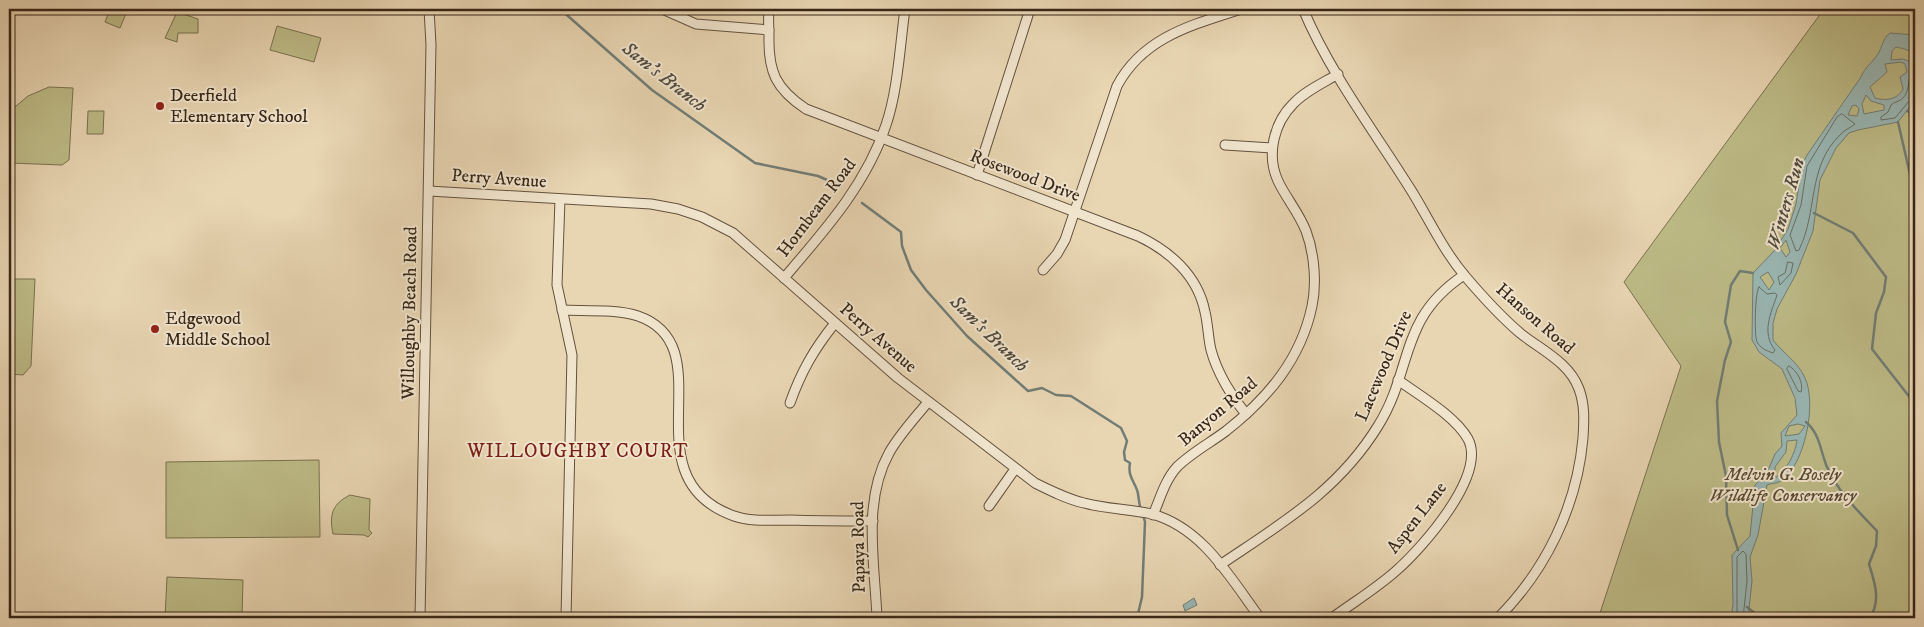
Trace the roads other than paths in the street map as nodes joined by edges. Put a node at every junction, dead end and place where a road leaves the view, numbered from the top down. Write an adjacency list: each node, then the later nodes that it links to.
1 (429, 9): 14 (street, Willoughby Beach Road)
2 (662, 9): 8 (street)
3 (769, 9): 8 (street, Rosewood Drive)
4 (906, 9): 10 (street, Hornbeam Road)
5 (1030, 9): 13 (street)
6 (1241, 9): 16 (street)
7 (1302, 9): 9 (street, Hanson Road)
8 (769, 30): 10 (street, Rosewood Drive)
9 (1338, 74): 12 (street, Banyon Road); 18 (street, Hanson Road)
10 (881, 138): 13 (street, Rosewood Drive); 19 (street, Hornbeam Road)
11 (1225, 145): 12 (street)
12 (1272, 148): 25 (street, Banyon Road)
13 (977, 175): 16 (street, Rosewood Drive)
14 (429, 191): 15 (street, Perry Avenue); 31 (street, Willoughby Beach Road)
15 (560, 199): 19 (street, Perry Avenue); 20 (street)
16 (1075, 213): 17 (street); 25 (street, Rosewood Drive)
17 (1043, 270)
18 (1464, 275): 22 (street, Lacewood Drive); 36 (street, Hanson Road)
19 (784, 278): 21 (street, Perry Avenue)
20 (562, 310): 29 (street); 32 (street)
21 (835, 324): 23 (street, Perry Avenue); 24 (street)
22 (1398, 380): 30 (street, Lacewood Drive); 35 (street, Aspen Lane)
23 (928, 402): 26 (street, Perry Avenue); 29 (street, Papaya Road)
24 (790, 404)
25 (1246, 414): 28 (street, Banyon Road)
26 (1015, 469): 27 (street); 28 (street, Perry Avenue)
27 (989, 506)
28 (1153, 515): 30 (street, Perry Avenue)
29 (873, 521): 33 (street, Papaya Road)
30 (1220, 565): 34 (street, Perry Avenue)
31 (420, 618)
32 (566, 618)
33 (877, 618)
34 (1260, 618)
35 (1332, 618)
36 (1498, 618)

